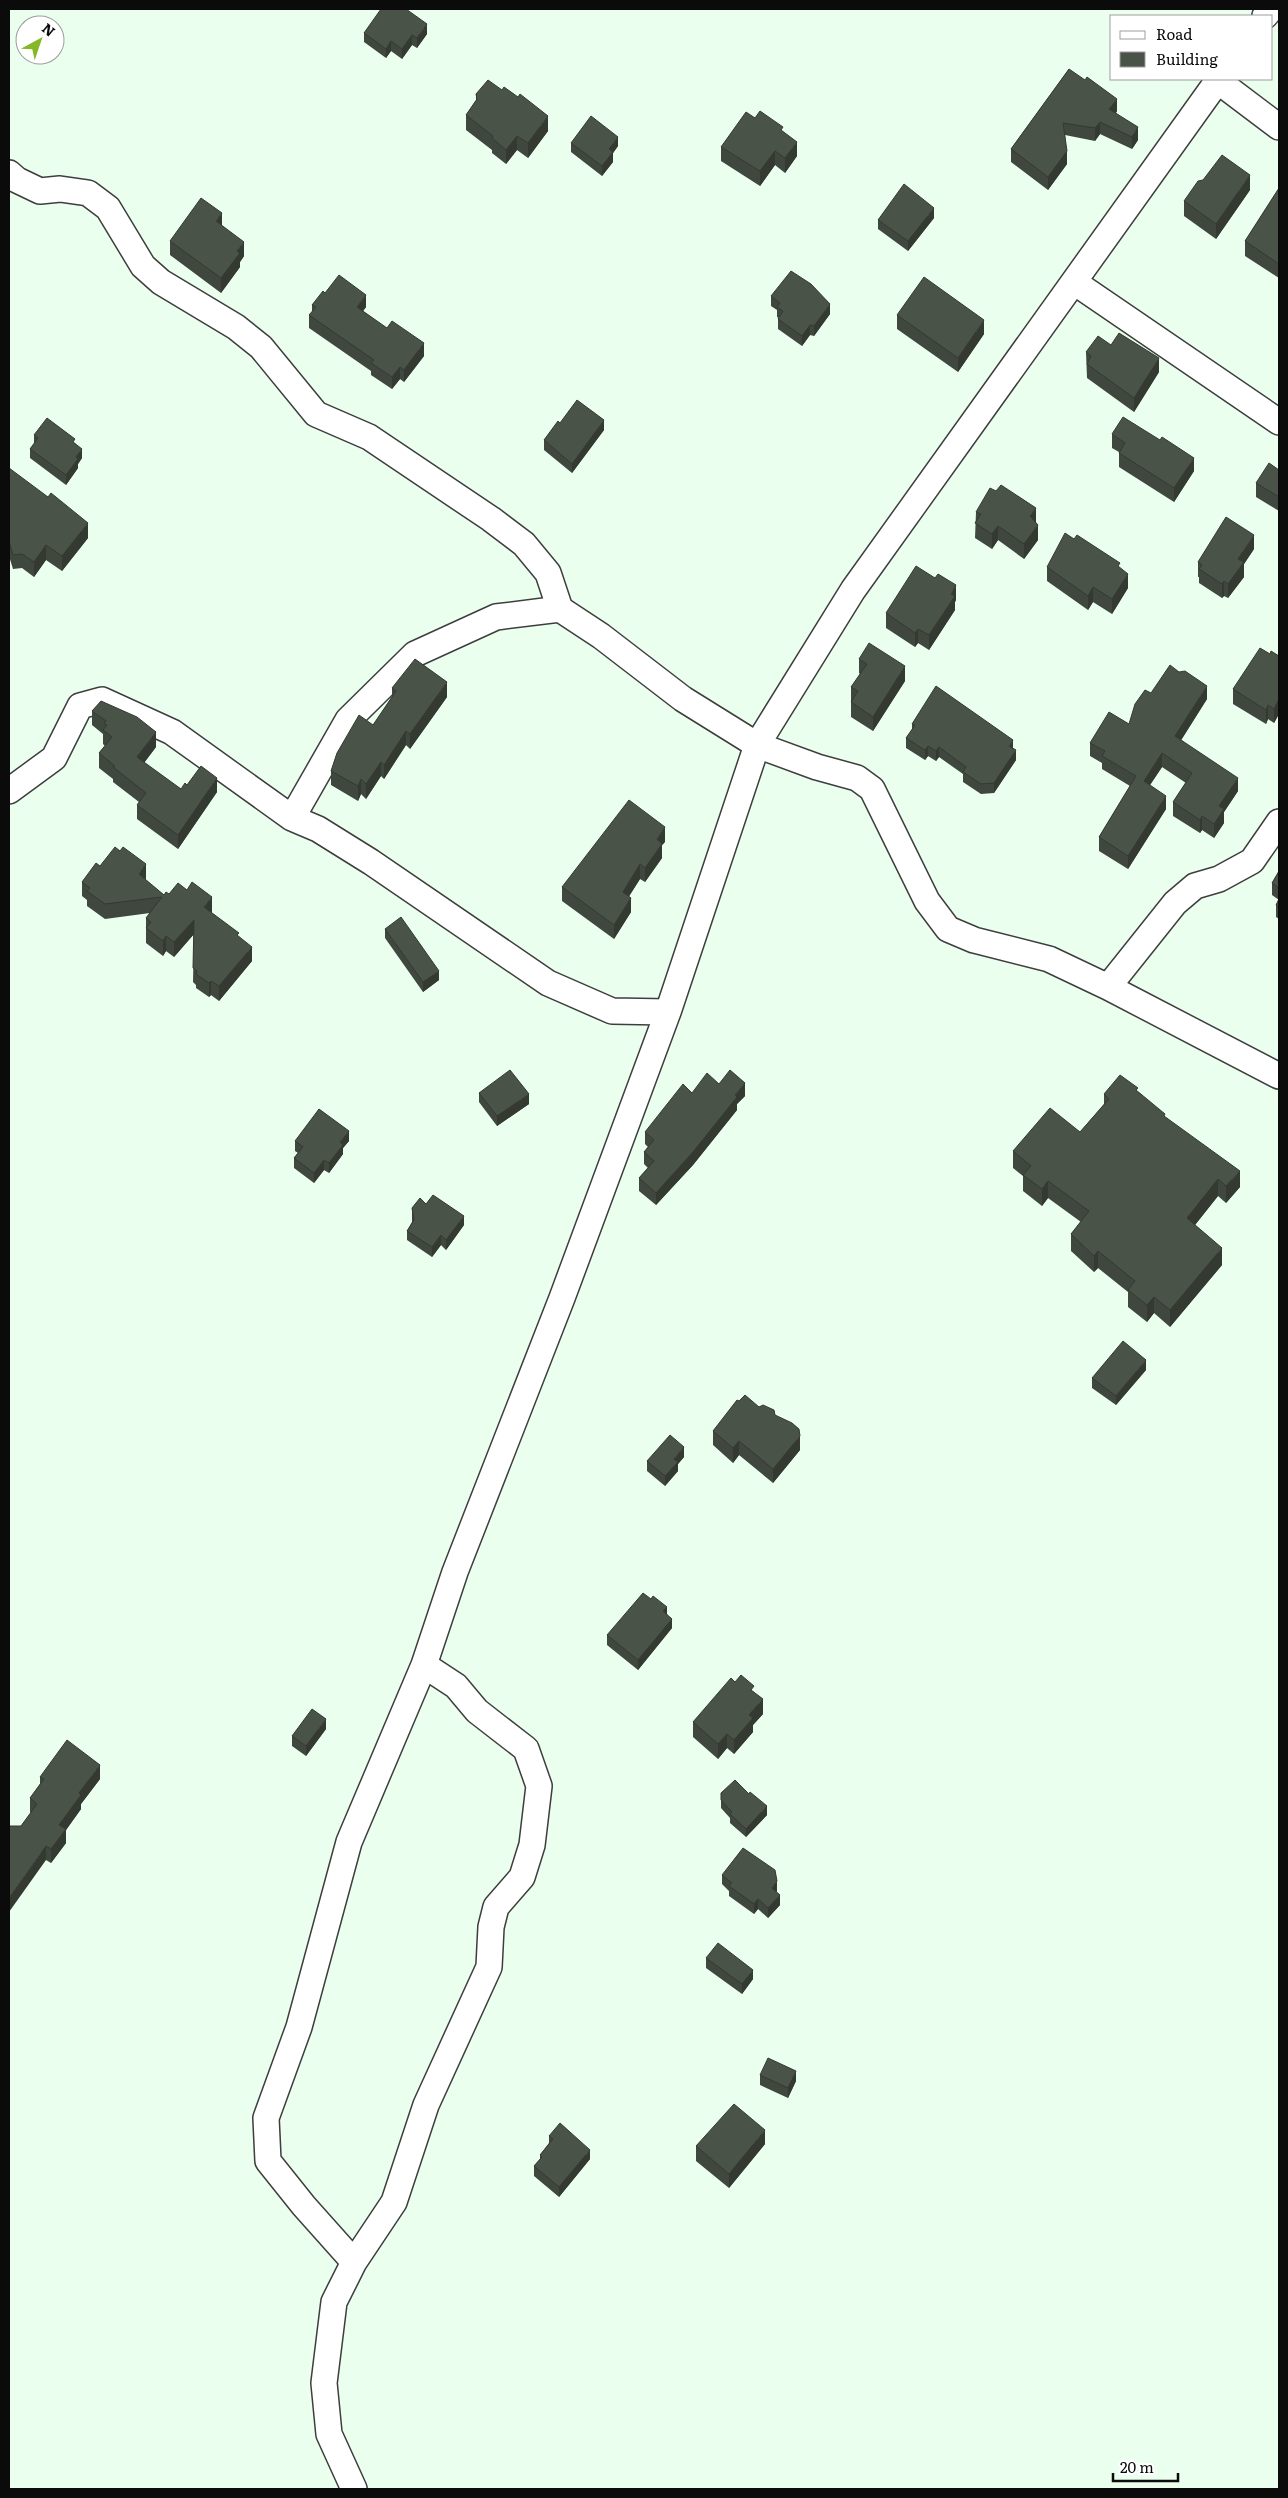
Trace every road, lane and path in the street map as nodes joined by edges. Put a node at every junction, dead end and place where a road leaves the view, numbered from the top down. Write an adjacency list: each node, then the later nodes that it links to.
1 (1218, 80): 2 (street); 4 (street)
2 (1279, 127)
3 (9, 173): 6 (street)
4 (1074, 282): 5 (street); 7 (street)
5 (1279, 422)
6 (560, 609): 7 (street); 9 (street)
7 (757, 745): 11 (street); 12 (street)
8 (9, 791): 9 (street)
9 (292, 818): 12 (street)
10 (1279, 822): 11 (street)
11 (1108, 988): 13 (street)
12 (668, 1012): 14 (street)
13 (1279, 1076)
14 (424, 1664): 15 (street); 15 (street)
15 (354, 2262): 16 (street)
16 (354, 2489)

